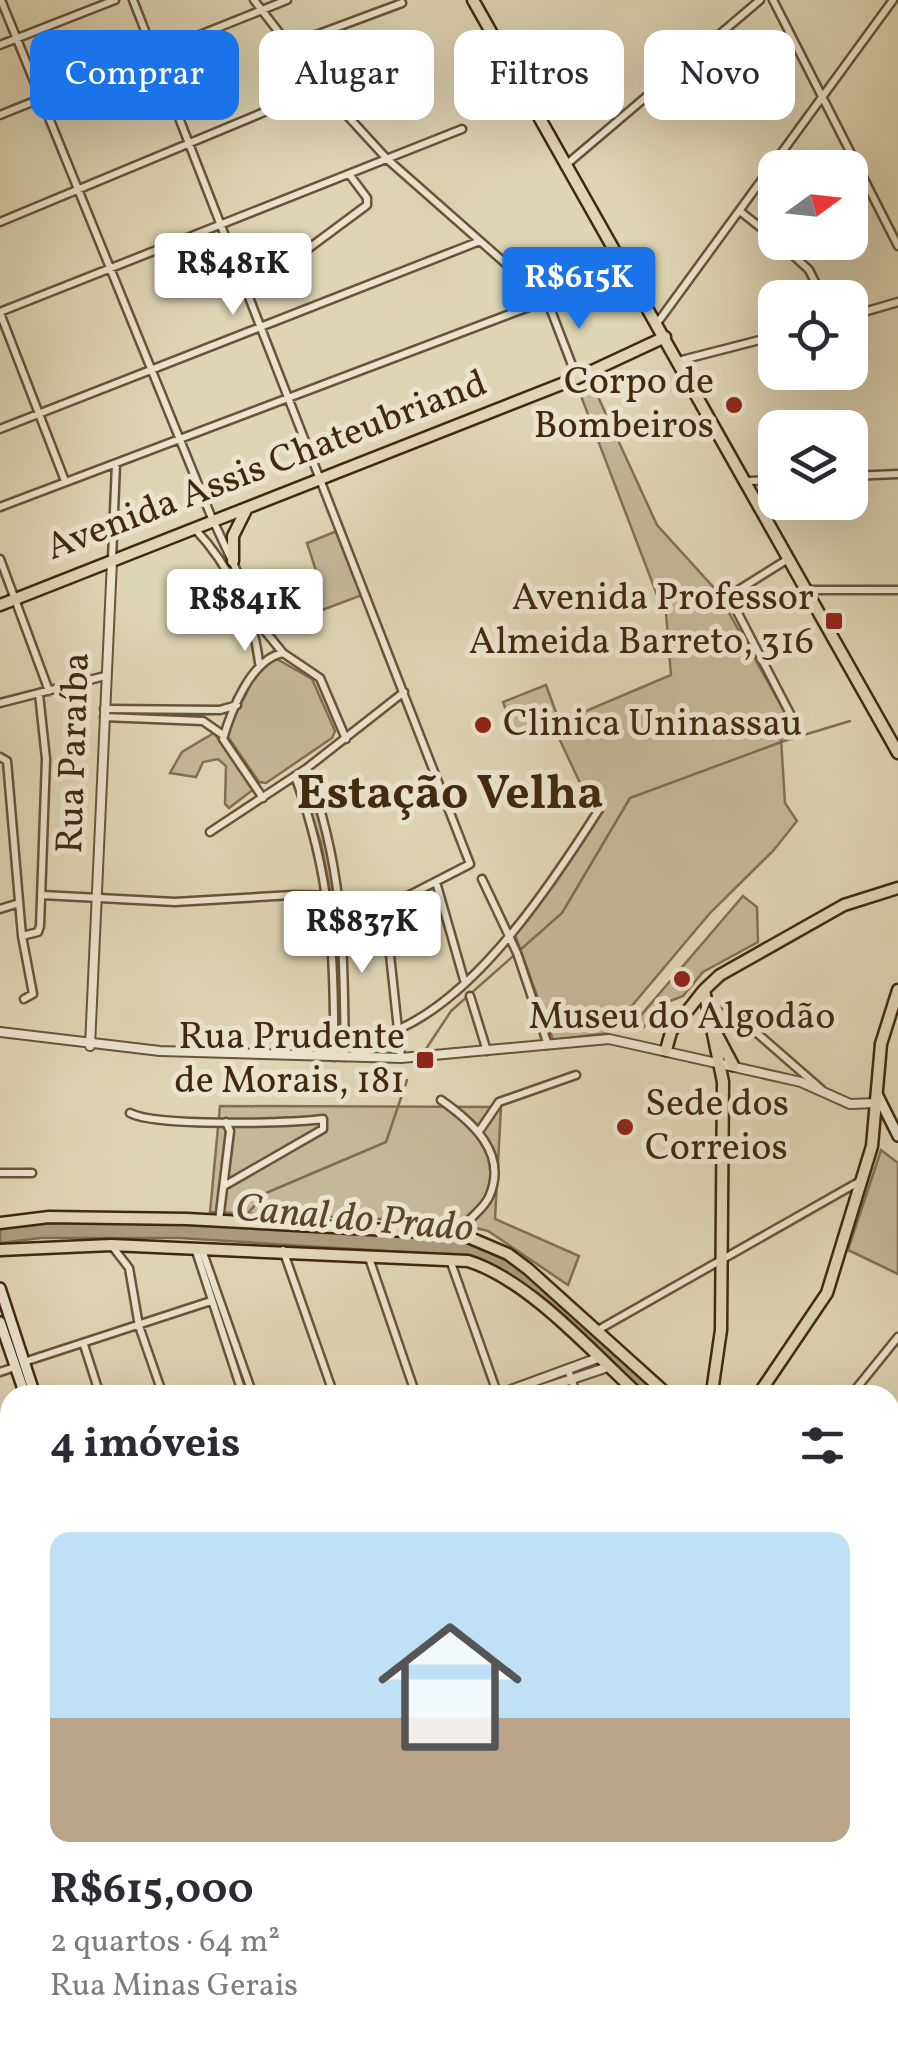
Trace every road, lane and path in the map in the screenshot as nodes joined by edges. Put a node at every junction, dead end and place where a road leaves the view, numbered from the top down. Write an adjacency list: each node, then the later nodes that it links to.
1 (2, 0): 16 (street)
2 (115, 0): 16 (street)
3 (132, 0): 12 (street)
4 (254, 0): 11 (street)
5 (287, 0): 11 (street)
6 (472, 0): 29 (main road)
7 (760, 0): 29 (street)
8 (773, 0): 19 (street)
9 (893, 0): 19 (street)
10 (402, 3): 15 (street)
11 (262, 11): 13 (street); 14 (street)
12 (144, 30)
13 (214, 30)
14 (277, 30)
15 (329, 30)
16 (17, 38): 17 (street); 18 (street)
17 (0, 45)
18 (30, 70)
19 (822, 96): 32 (street); 37 (street)
20 (30, 103): 21 (street)
21 (0, 115)
22 (259, 115): 27 (street)
23 (50, 120): 31 (street)
24 (179, 120): 27 (street)
25 (352, 120): 28 (street)
26 (462, 128): 28 (street)
27 (189, 146): 31 (street); 34 (street)
28 (387, 158): 30 (street); 36 (street)
29 (566, 165): 46 (main road)
30 (349, 174): 34 (street); 39 (street)
31 (79, 192): 33 (street); 40 (street)
32 (741, 212): 35 (street); 46 (street)
33 (0, 222)
34 (218, 223): 40 (street); 47 (street)
35 (758, 226)
36 (480, 241): 42 (street); 47 (street)
37 (898, 246)
38 (798, 260): 41 (street)
39 (289, 263)
40 (110, 267): 45 (street); 51 (street)
41 (814, 280)
42 (547, 300): 52 (street); 53 (street)
43 (898, 302): 44 (street)
44 (868, 311)
45 (0, 313): 54 (street)
46 (658, 322): 48 (main road)
47 (259, 327): 51 (street); 53 (street)
48 (665, 336): 50 (main road); 52 (main road, Avenida Assis Chateubriand)
49 (758, 340): 50 (street)
50 (678, 361): 62 (main road)
51 (152, 371): 54 (street); 56 (street)
52 (577, 378): 60 (main road, Avenida Assis Chateubriand)
53 (289, 401): 56 (street); 60 (street)
54 (38, 413): 55 (street); 61 (street)
55 (0, 428)
56 (180, 441): 57 (street); 66 (street)
57 (116, 464): 61 (street); 70 (street, Rua Paraíba)
58 (898, 474): 59 (street)
59 (868, 475)
60 (322, 478): 65 (main road, Avenida Assis Chateubriand); 80 (street)
61 (65, 481): 64 (street)
62 (746, 481): 63 (street); 68 (main road)
63 (758, 481)
64 (0, 507)
65 (247, 508): 66 (main road, Avenida Assis Chateubriand); 71 (main road)
66 (213, 519): 67 (main road, Avenida Assis Chateubriand); 71 (street)
67 (195, 529): 70 (main road, Avenida Assis Chateubriand); 77 (street)
68 (789, 558): 72 (main road); 85 (street)
69 (0, 559): 74 (street)
70 (112, 559): 74 (main road, Avenida Assis Chateubriand); 78 (street, Rua Paraíba)
71 (233, 562): 76 (street)
72 (807, 590): 73 (street); 88 (main road)
73 (898, 590)
74 (15, 599): 75 (main road, Avenida Assis Chateubriand); 79 (street)
75 (0, 605)
76 (283, 653): 77 (street); 87 (street)
77 (260, 664): 83 (street)
78 (106, 676): 79 (street); 84 (street, Rua Paraíba)
79 (49, 691): 81 (street)
80 (404, 692): 87 (street); 96 (street)
81 (39, 694): 82 (street); 98 (street)
82 (0, 703)
83 (238, 705): 84 (street); 86 (street)
84 (104, 713): 86 (street); 102 (street, Rua Paraíba)
85 (798, 729)
86 (224, 736): 92 (street)
87 (346, 739): 90 (street)
88 (898, 753)
89 (0, 758): 103 (street)
90 (307, 768): 91 (street); 100 (street)
91 (295, 776): 92 (street); 99 (street)
92 (263, 798): 94 (street)
93 (600, 808): 106 (street)
94 (210, 832)
95 (482, 879): 106 (street)
96 (436, 882): 101 (street); 107 (street)
97 (898, 888): 108 (main road)
98 (42, 895): 102 (street); 105 (street)
99 (329, 896): 100 (street); 102 (street); 120 (street)
100 (341, 897): 101 (street); 121 (street)
101 (384, 898): 114 (street)
102 (97, 900): 116 (street, Rua Paraíba)
103 (16, 904): 104 (street); 105 (street)
104 (0, 909)
105 (22, 936): 111 (street)
106 (511, 940): 107 (street); 117 (street)
107 (464, 980): 114 (street)
108 (704, 990): 113 (main road); 118 (main road)
109 (898, 990): 127 (main road)
110 (470, 996): 119 (street)
111 (24, 999)
112 (726, 1006): 126 (street)
113 (708, 1020): 123 (main road); 124 (main road)
114 (398, 1029): 122 (street)
115 (0, 1032): 116 (street)
116 (90, 1046): 120 (street)
117 (548, 1046): 118 (street); 119 (street)
118 (666, 1050): 123 (street)
119 (487, 1052): 122 (street)
120 (334, 1057): 121 (street)
121 (345, 1057): 122 (street)
122 (401, 1058)
123 (718, 1061): 124 (street); 146 (main road)
124 (733, 1065): 126 (street)
125 (576, 1075): 131 (street)
126 (821, 1089): 127 (street)
127 (876, 1098): 132 (main road); 135 (main road)
128 (440, 1100): 131 (street)
129 (130, 1113): 130 (street)
130 (226, 1122): 136 (street); 136 (street)
131 (480, 1130): 139 (street)
132 (898, 1136)
133 (0, 1172): 134 (street)
134 (32, 1173)
135 (864, 1178): 146 (street); 174 (main road)
136 (224, 1186): 137 (street)
137 (219, 1221): 138 (main road); 139 (main road)
138 (0, 1223)
139 (461, 1234): 151 (main road)
140 (112, 1245): 141 (main road); 142 (main road); 150 (street)
141 (198, 1247): 143 (main road); 148 (street); 164 (street)
142 (0, 1250)
143 (283, 1250): 144 (main road); 165 (street)
144 (368, 1254): 145 (main road); 166 (street)
145 (449, 1258): 154 (main road); 167 (street)
146 (722, 1259): 151 (street); 173 (main road)
147 (0, 1288): 155 (main road)
148 (211, 1301): 150 (street); 163 (street)
149 (0, 1322): 155 (main road)
150 (139, 1326): 153 (street); 162 (street)
151 (598, 1330): 172 (main road)
152 (898, 1337): 175 (street)
153 (84, 1345): 155 (street); 161 (street)
154 (598, 1358): 156 (main road); 158 (street)
155 (20, 1364): 157 (street); 159 (main road); 160 (main road)
156 (608, 1367): 158 (street); 171 (main road)
157 (0, 1372)
158 (570, 1374): 168 (street); 169 (street); 170 (street)
159 (23, 1385)
160 (30, 1385)
161 (97, 1385)
162 (160, 1385)
163 (240, 1385)
164 (249, 1385)
165 (330, 1385)
166 (413, 1385)
167 (494, 1385)
168 (532, 1385)
169 (546, 1385)
170 (574, 1385)
171 (628, 1385)
172 (657, 1385)
173 (709, 1385)
174 (765, 1385)
175 (859, 1385)

